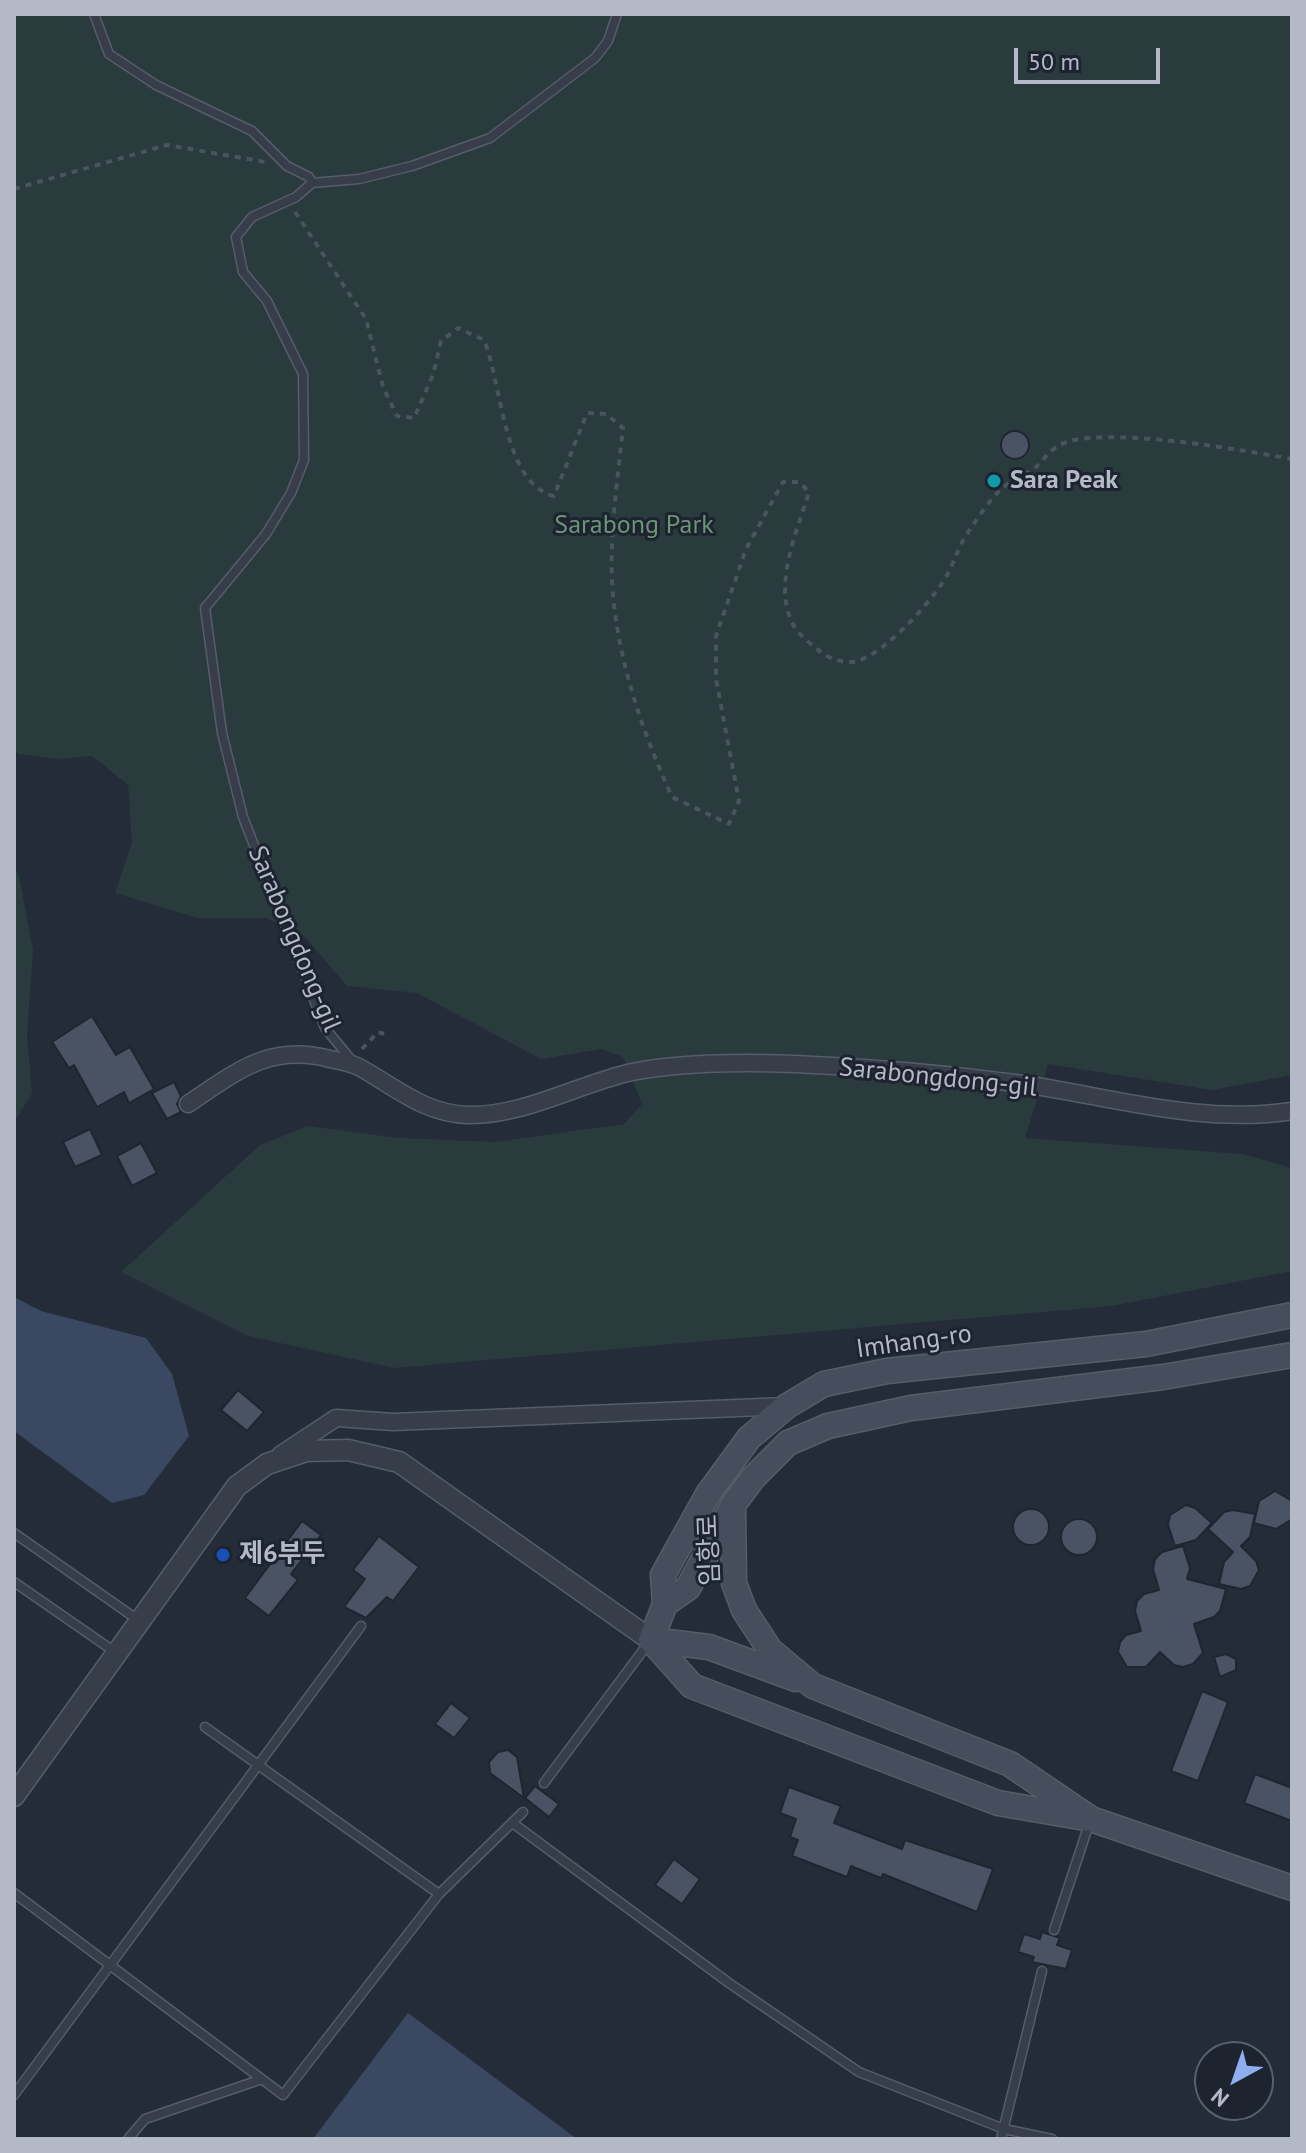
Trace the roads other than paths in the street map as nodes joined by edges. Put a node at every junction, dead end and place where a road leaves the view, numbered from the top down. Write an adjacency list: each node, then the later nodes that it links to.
1 (94, 14): 3 (lane)
2 (617, 14): 3 (lane, Sarabongdong-gil)
3 (312, 183): 4 (lane, Sarabongdong-gil)
4 (355, 1063): 5 (street); 6 (street, Sarabongdong-gil)
5 (188, 1104)
6 (1292, 1111)
7 (1292, 1315): 9 (main road, Imhang-ro)
8 (1292, 1355): 11 (main road, 임항로)
9 (787, 1406): 10 (street); 14 (main road, Imhang-ro)
10 (267, 1464): 15 (street); 17 (street)
11 (733, 1505): 14 (main road, Imhang-ro); 19 (main road, 임항로)
12 (14, 1533): 15 (lane)
13 (14, 1582): 18 (lane)
14 (665, 1604): 17 (main road, Imhang-ro)
15 (139, 1620): 18 (street)
16 (361, 1626): 21 (lane)
17 (651, 1640): 19 (main road); 22 (lane); 25 (main road)
18 (116, 1653): 23 (street)
19 (813, 1686): 25 (main road, 임항로)
20 (205, 1727): 21 (lane)
21 (259, 1765): 29 (lane); 31 (lane)
22 (544, 1783)
23 (14, 1796)
24 (523, 1812): 26 (lane)
25 (1091, 1819): 27 (main road, 임항로); 30 (lane)
26 (514, 1824): 29 (lane); 35 (lane)
27 (1292, 1888)
28 (14, 1893): 31 (lane)
29 (439, 1894): 33 (lane)
30 (1054, 1930)
31 (110, 1965): 33 (lane); 34 (lane)
32 (1042, 1971): 35 (lane)
33 (262, 2079): 36 (lane)
34 (14, 2095)
35 (1004, 2129): 37 (lane); 38 (lane)
36 (128, 2139)
37 (1001, 2139)
38 (1052, 2139)

